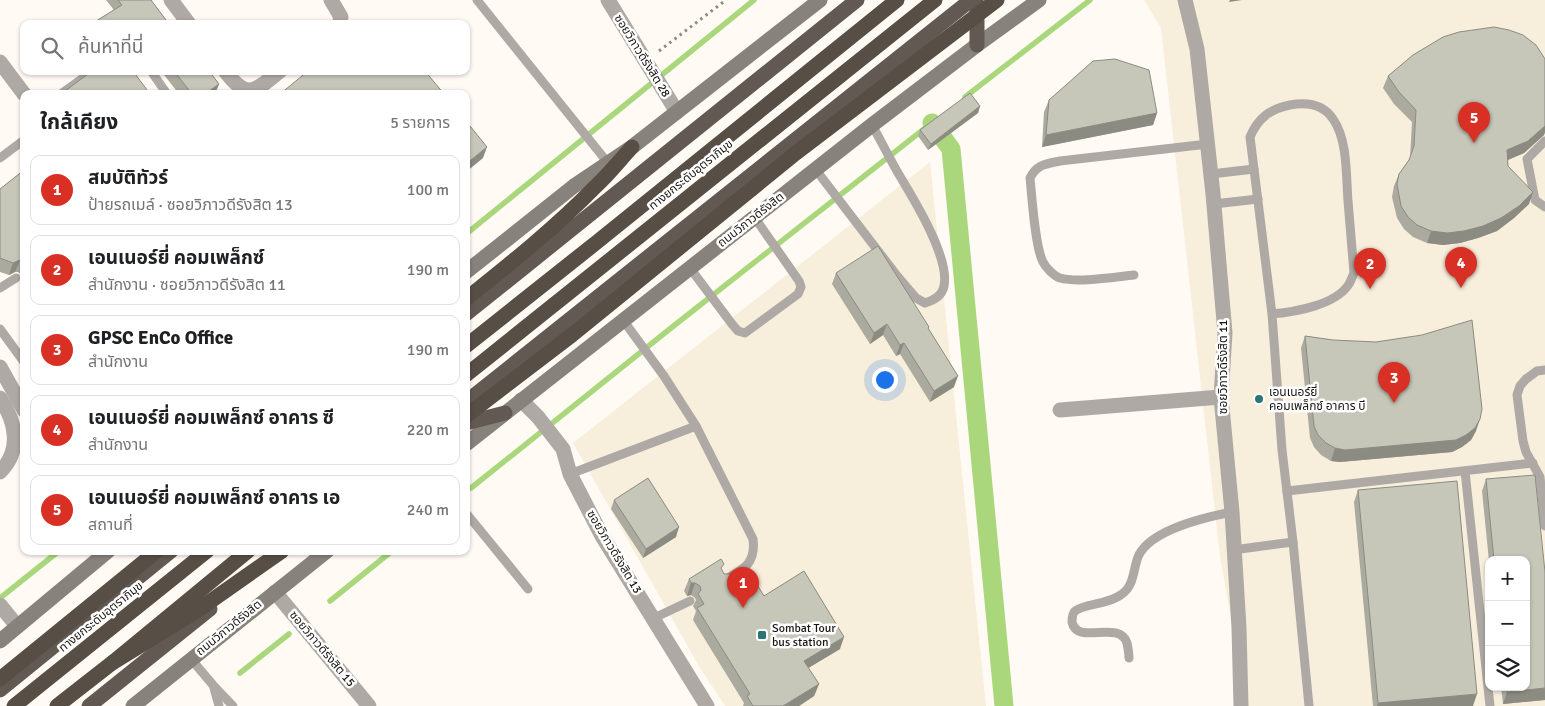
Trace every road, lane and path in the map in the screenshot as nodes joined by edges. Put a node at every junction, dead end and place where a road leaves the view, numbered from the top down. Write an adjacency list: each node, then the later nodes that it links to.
1 (171, 0): 15 (street)
2 (331, 0): 16 (street)
3 (477, 0): 36 (lane)
4 (608, 0): 18 (street, ซอยวิภาวดีรังสิต 28)
5 (726, 0): 18 (path)
6 (820, 0): 29 (main road)
7 (857, 0): 50 (highway)
8 (896, 0): 54 (highway, ทางยกระดับอุตราภิมุข)
9 (934, 0): 58 (highway, ทางยกระดับอุตราภิมุข)
10 (971, 0): 61 (highway)
11 (977, 0): 17 (highway)
12 (997, 0): 65 (highway, bridge)
13 (1039, 0): 17 (main road, ถนนวิภาวดีรังสิต)
14 (1185, 0): 33 (street, ซอยวิภาวดีรังสิต 11)
15 (186, 20)
16 (340, 20)
17 (977, 45): 30 (main road, ถนนวิภาวดีรังสิต)
18 (646, 61): 29 (street, ซอยวิภาวดีรังสิต 28)
19 (0, 62): 24 (street)
20 (87, 75): 25 (lane)
21 (154, 75): 26 (lane)
22 (228, 75): 27 (street)
23 (275, 75): 28 (street)
24 (21, 90)
25 (67, 90)
26 (164, 90)
27 (245, 90)
28 (253, 90)
29 (677, 112): 34 (main road)
30 (872, 125): 38 (main road, ถนนวิภาวดีรังสิต); 38 (lane)
31 (1545, 141): 42 (lane)
32 (20, 143): 35 (lane)
33 (1208, 144): 39 (street, ซอยวิภาวดีรังสิต 11); 46 (lane)
34 (632, 147): 36 (main road); 49 (highway)
35 (0, 158)
36 (608, 163): 45 (main road)
37 (1254, 168): 39 (lane); 40 (lane); 51 (lane)
38 (816, 170): 43 (main road, ถนนวิภาวดีรังสิต)
39 (1211, 174): 41 (street, ซอยวิภาวดีรังสิต 11)
40 (1258, 199): 41 (lane); 51 (lane)
41 (1214, 204): 59 (street, ซอยวิภาวดีรังสิต 11)
42 (1545, 207)
43 (755, 218): 44 (main road, ถนนวิภาวดีรังสิต); 44 (lane)
44 (690, 268): 52 (main road, ถนนวิภาวดีรังสิต)
45 (470, 269)
46 (1134, 275)
47 (16, 278): 48 (lane)
48 (0, 288)
49 (470, 296)
50 (470, 311)
51 (1272, 314): 74 (lane)
52 (623, 320): 62 (main road, ถนนวิภาวดีรังสิต); 68 (lane)
53 (0, 329): 55 (lane)
54 (470, 343)
55 (20, 355)
56 (0, 367): 63 (street)
57 (1545, 370): 70 (lane)
58 (470, 372)
59 (1221, 397): 64 (street); 75 (street, ซอยวิภาวดีรังสิต 11)
60 (0, 398): 72 (street)
61 (470, 399)
62 (521, 400): 66 (main road, ถนนวิภาวดีรังสิต); 73 (street, ซอยวิภาวดีรังสิต 13)
63 (20, 403)
64 (1060, 410)
65 (470, 413)
66 (505, 413): 67 (highway); 69 (main road, ถนนวิภาวดีรังสิต)
67 (470, 422)
68 (696, 426): 73 (lane); 88 (lane)
69 (470, 441)
70 (1533, 463): 71 (lane); 77 (lane)
71 (1465, 471): 74 (lane); 112 (lane)
72 (0, 472)
73 (570, 474): 93 (street, ซอยวิภาวดีรังสิต 13)
74 (1287, 491): 78 (lane)
75 (1232, 512): 79 (street, ซอยวิภาวดีรังสิต 11); 97 (lane)
76 (470, 518): 89 (lane)
77 (1545, 526)
78 (1293, 542): 79 (lane); 111 (lane)
79 (1233, 550): 110 (street, ซอยวิภาวดีรังสิต 11)
80 (103, 555): 94 (main road)
81 (152, 555): 99 (highway)
82 (166, 555): 101 (highway)
83 (202, 555): 102 (highway, ทางยกระดับอุตราภิมุข)
84 (243, 555): 98 (highway, bridge)
85 (276, 555): 98 (highway, bridge)
86 (277, 555): 104 (highway)
87 (322, 555): 90 (main road, ถนนวิภาวดีรังสิต)
88 (723, 581)
89 (528, 589)
90 (275, 592): 96 (main road, ถนนวิภาวดีรังสิต); 108 (street, ซอยวิภาวดีรังสิต 15)
91 (690, 600): 93 (lane)
92 (0, 604): 94 (street)
93 (654, 618): 109 (street, ซอยวิภาวดีรังสิต 13)
94 (17, 626): 95 (main road)
95 (0, 641)
96 (191, 658): 100 (lane); 105 (main road, ถนนวิภาวดีรังสิต)
97 (1129, 658)
98 (112, 663): 103 (highway)
99 (0, 679)
100 (213, 685): 106 (lane); 107 (lane)
101 (0, 690)
102 (14, 706)
103 (57, 706)
104 (89, 706)
105 (133, 706)
106 (219, 706)
107 (234, 706)
108 (369, 706)
109 (707, 706)
110 (1240, 706)
111 (1309, 706)
112 (1490, 706)

